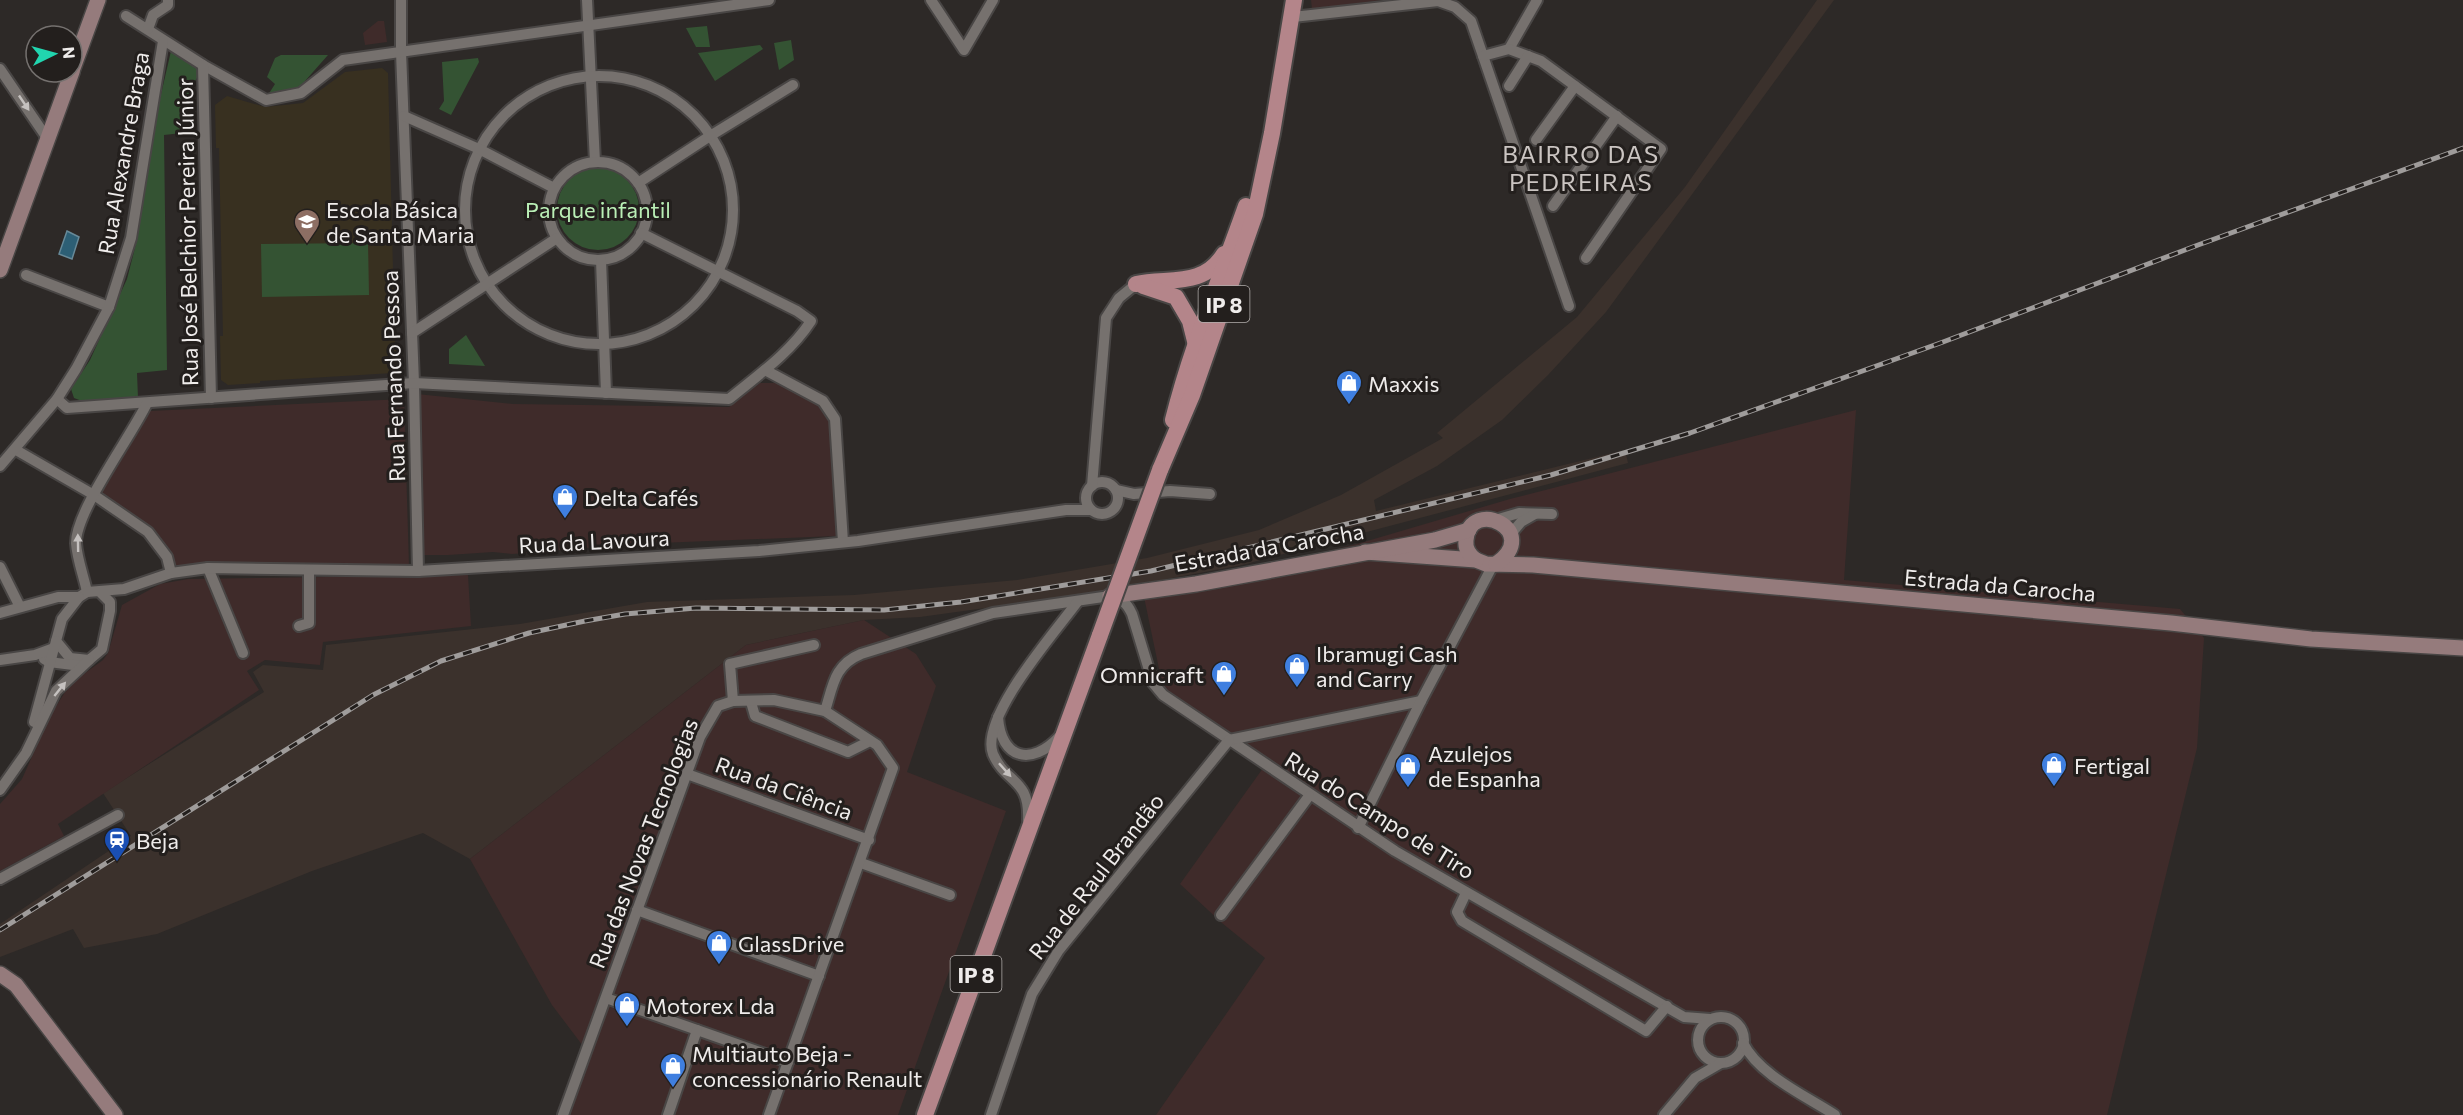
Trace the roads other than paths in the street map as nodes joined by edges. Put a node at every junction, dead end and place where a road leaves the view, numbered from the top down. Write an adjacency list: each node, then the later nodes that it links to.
1 (98, 0): 14 (street)
2 (401, 0): 17 (street, Rua Fernando Pessoa)
3 (587, 0): 12 (street)
4 (770, 0): 12 (street)
5 (931, 0): 6 (street)
6 (993, 0)
7 (1294, 0): 11 (main road, IP 8)
8 (1536, 0): 16 (street)
9 (168, 3): 13 (street)
10 (126, 16): 13 (street)
11 (1293, 17): 18 (street); 29 (main road, IP 8)
12 (588, 26): 17 (street); 22 (street)
13 (148, 29): 15 (street)
14 (84, 39)
15 (163, 41): 20 (street); 52 (street, Rua Alexandre Braga)
16 (1509, 49): 18 (street); 19 (street)
17 (400, 52): 20 (street); 27 (street, Rua Fernando Pessoa)
18 (1483, 56): 51 (street)
19 (1528, 56): 25 (street); 26 (street)
20 (203, 65): 59 (street, Rua José Belchior Pereira Júnior)
21 (0, 69): 31 (street, one-way to 31)
22 (591, 75): 30 (street); 33 (street); 34 (street)
23 (67, 84): 31 (street)
24 (794, 85): 30 (street)
25 (1509, 86)
26 (1575, 86): 28 (street); 32 (street)
27 (404, 116): 33 (street); 53 (street, Rua Fernando Pessoa)
28 (1617, 116): 37 (street); 41 (street)
29 (1272, 133): 39 (main road, IP 8); 50 (main road, IP 8)
30 (710, 136): 35 (street); 44 (street)
31 (47, 138): 43 (street)
32 (1536, 140)
33 (479, 149): 36 (street); 47 (street)
34 (595, 162): 35 (street); 36 (street)
35 (638, 183): 38 (street)
36 (554, 188): 40 (street)
37 (1553, 206)
38 (641, 233): 42 (street); 44 (street)
39 (1234, 237): 46 (main road); 50 (main road, IP 8)
40 (557, 238): 42 (street); 47 (street)
41 (1586, 258)
42 (601, 260): 55 (street)
43 (0, 270)
44 (718, 271): 55 (street); 56 (street)
45 (27, 275): 52 (street)
46 (1181, 280): 48 (main road); 50 (main road)
47 (486, 283): 53 (street); 55 (street)
48 (1136, 284): 49 (main road); 63 (street)
49 (1176, 297): 50 (main road); 54 (main road)
50 (1219, 300): 54 (main road, IP 8)
51 (1569, 306)
52 (109, 307): 60 (street, Rua Alexandre Braga)
53 (411, 333): 57 (street, Rua Fernando Pessoa)
54 (1204, 343): 115 (main road, IP 8, bridge)
55 (603, 344): 58 (street)
56 (765, 370): 58 (street); 81 (street)
57 (414, 383): 58 (street); 59 (street); 89 (street, Rua Fernando Pessoa)
58 (606, 393)
59 (211, 398): 61 (street)
60 (57, 399): 61 (street); 62 (street, Rua Alexandre Braga)
61 (147, 404): 70 (street)
62 (16, 450): 64 (street, Rua Alexandre Braga); 70 (street)
63 (1096, 459): 65 (street); 66 (street)
64 (0, 466)
65 (1105, 482): 66 (street); 67 (street)
66 (1092, 486): 71 (street)
67 (1116, 490): 68 (street); 72 (street)
68 (1134, 494): 69 (street); 72 (street)
69 (1210, 494)
70 (94, 495): 90 (street); 93 (street, one-way to 70)
71 (1086, 497): 73 (street); 74 (street)
72 (1117, 503): 74 (street)
73 (1066, 510): 74 (street, Rua da Lavoura); 81 (street, Rua da Lavoura)
74 (1091, 510)
75 (1535, 514): 76 (street); 77 (street); 79 (street)
76 (1552, 514)
77 (1495, 520): 78 (street); 79 (street)
78 (1469, 530): 80 (street, Estrada da Carocha); 84 (street)
79 (1511, 539): 84 (street); 85 (street)
80 (1435, 540): 82 (street, Estrada da Carocha); 83 (street); 84 (street)
81 (843, 542): 89 (street, Rua da Lavoura)
82 (1365, 552): 83 (street, Estrada da Carocha); 94 (street, Estrada da Carocha)
83 (1432, 557): 84 (street, Estrada da Carocha)
84 (1482, 561): 85 (street, Estrada da Carocha); 111 (street)
85 (1533, 566): 104 (street, Estrada da Carocha)
86 (0, 567): 97 (street)
87 (208, 568): 88 (street, Rua da Lavoura); 90 (street, Rua da Lavoura); 105 (street)
88 (309, 570): 89 (street, Rua da Lavoura); 101 (street)
89 (418, 571)
90 (171, 573): 91 (street, Rua da Lavoura)
91 (124, 589): 92 (street, Rua da Lavoura); 98 (street)
92 (100, 592): 93 (street); 98 (street)
93 (83, 595): 95 (street); 100 (street)
94 (1110, 596): 96 (street); 116 (street, Rua do Campo de Tiro)
95 (58, 597): 97 (street); 100 (street)
96 (1078, 601): 113 (street); 114 (street)
97 (20, 607): 99 (street)
98 (110, 611): 109 (street)
99 (0, 612)
100 (66, 612): 102 (street)
101 (300, 626)
102 (55, 645): 106 (street); 108 (street); 109 (street)
103 (814, 645): 110 (street)
104 (2463, 648)
105 (243, 653)
106 (35, 655): 107 (street); 108 (street)
107 (0, 660)
108 (49, 662): 109 (street); 118 (street)
109 (85, 663): 118 (street, one-way to 109)
110 (733, 701): 112 (street); 119 (street, Rua das Novas Tecnologias)
111 (1421, 701): 116 (street); 123 (street)
112 (751, 702): 113 (street); 117 (street)
113 (825, 711): 117 (street)
114 (998, 717): 115 (street); 124 (street, one-way to 124)
115 (1066, 730): 124 (main road, IP 8)
116 (1229, 740): 121 (street, Rua do Campo de Tiro); 151 (street, Rua de Raul Brandão)
117 (870, 741): 125 (street)
118 (26, 753): 120 (street)
119 (687, 774): 125 (street, Rua da Ciência); 130 (street, Rua das Novas Tecnologias)
120 (0, 790)
121 (1309, 796): 123 (street, Rua do Campo de Tiro); 131 (street)
122 (118, 815): 127 (street)
123 (1358, 828): 128 (street, Rua do Campo de Tiro)
124 (1028, 832): 150 (main road, IP 8)
125 (869, 840): 126 (street)
126 (861, 863): 129 (street); 133 (street)
127 (0, 879)
128 (1466, 893): 135 (street, Rua do Campo de Tiro); 135 (street)
129 (950, 895)
130 (637, 910): 133 (street); 134 (street, Rua das Novas Tecnologias)
131 (1221, 915)
132 (0, 974): 146 (street)
133 (819, 976): 142 (street)
134 (606, 998): 138 (street); 147 (street, Rua das Novas Tecnologias)
135 (1667, 1006): 136 (street, Rua do Campo de Tiro)
136 (1684, 1017): 137 (street); 139 (street)
137 (1710, 1018): 139 (street); 140 (street)
138 (697, 1030): 142 (street); 148 (street)
139 (1697, 1038): 141 (street)
140 (1743, 1043): 143 (street); 144 (street)
141 (1700, 1050): 143 (street); 145 (street)
142 (788, 1062): 149 (street)
143 (1725, 1062): 144 (street); 145 (street)
144 (1760, 1065): 153 (street)
145 (1695, 1078): 152 (street)
146 (114, 1114)
147 (564, 1115)
148 (668, 1115)
149 (769, 1115)
150 (925, 1115)
151 (991, 1115)
152 (1664, 1115)
153 (1835, 1115)

